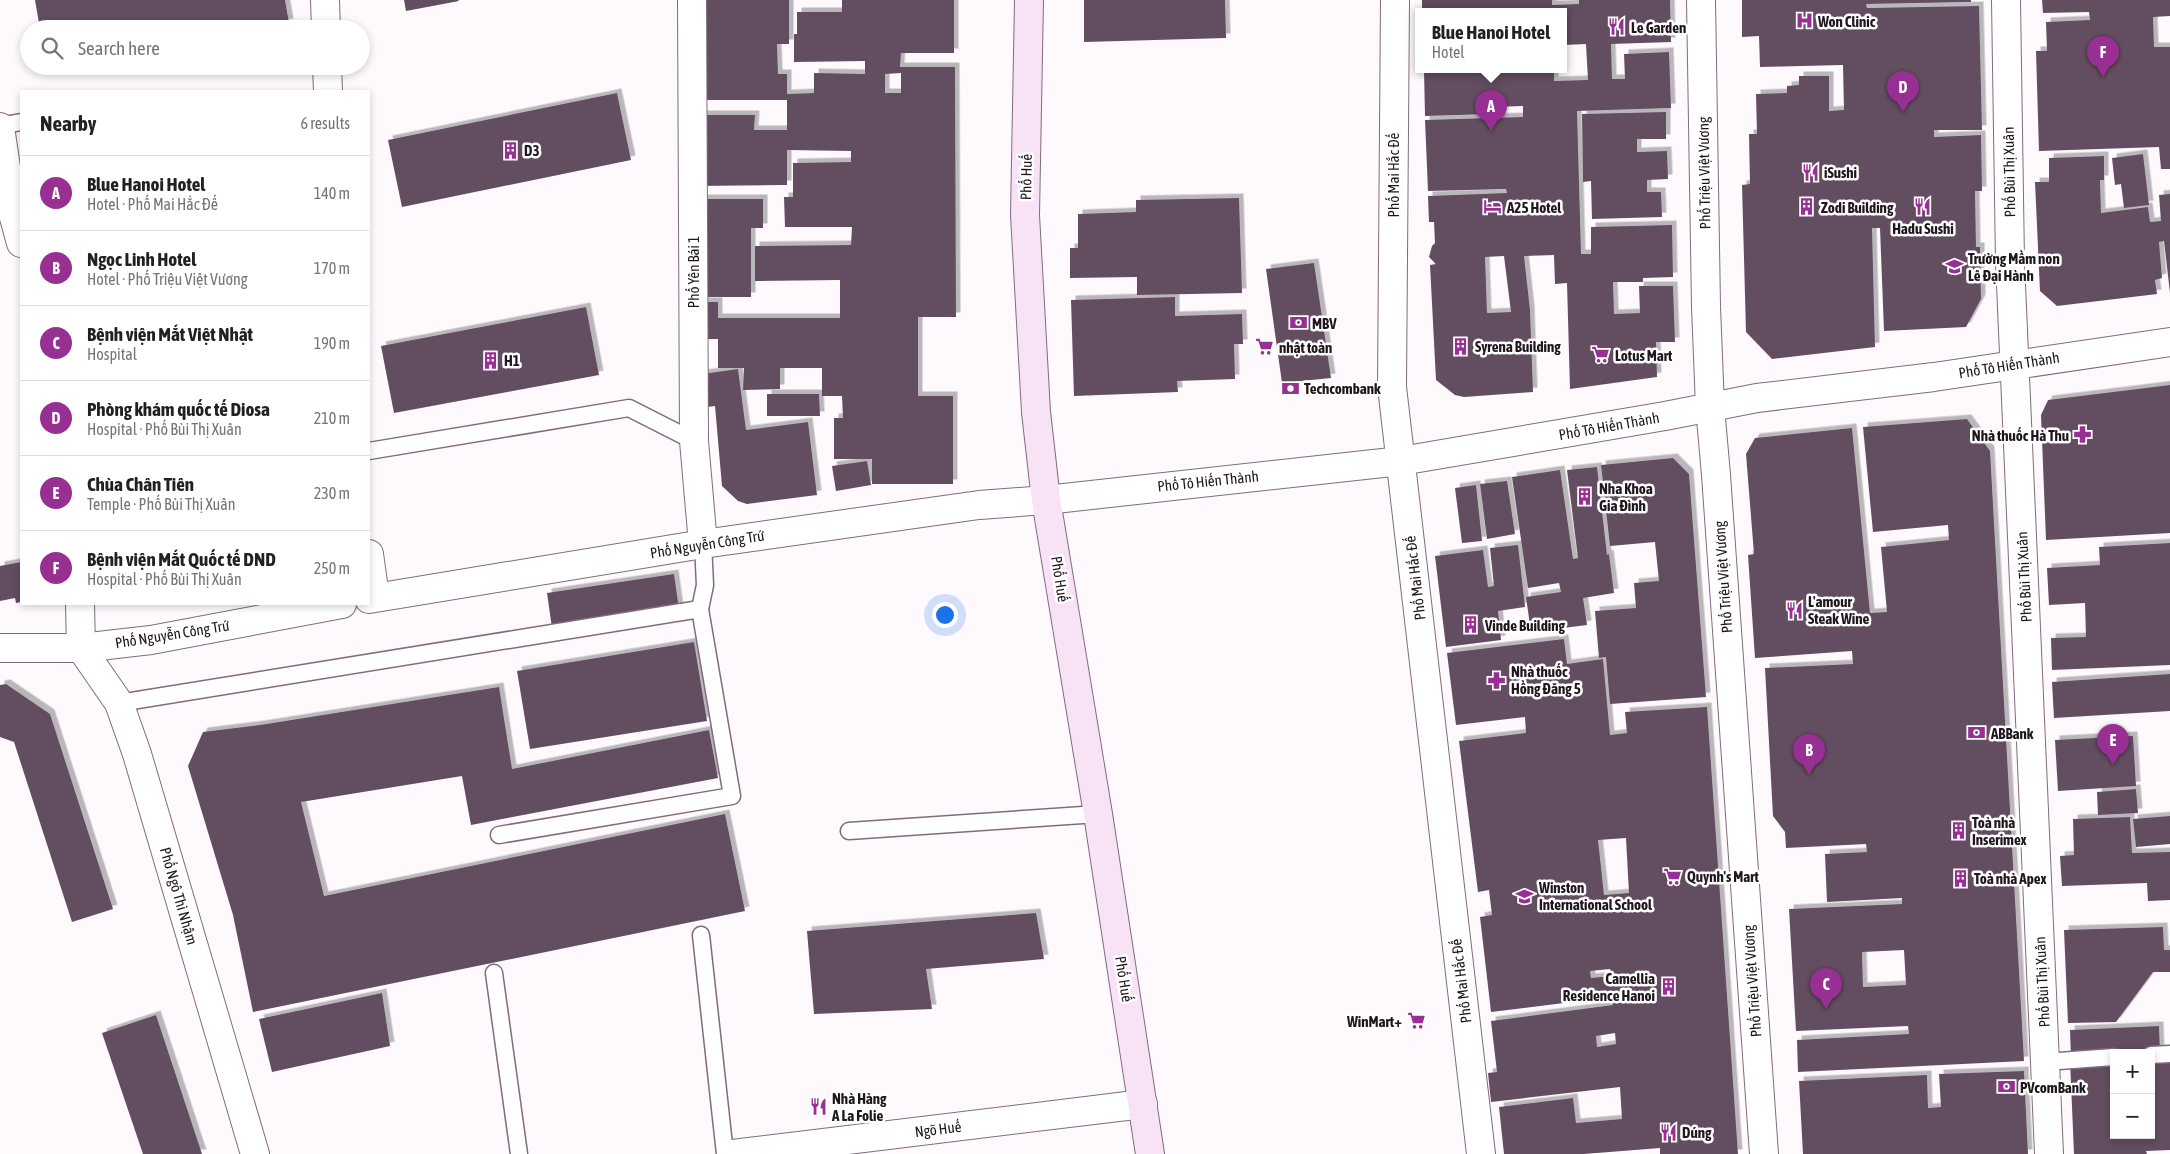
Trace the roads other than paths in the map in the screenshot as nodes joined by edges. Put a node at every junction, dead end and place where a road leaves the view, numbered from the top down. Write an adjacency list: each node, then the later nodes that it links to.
1 (324, 0): 7 (street)
2 (692, 0): 17 (street, Phố Yên Bái 1)
3 (1029, 0): 20 (main road, Phố Huế)
4 (1394, 0): 19 (street, Phố Mai Hắc Đế)
5 (1700, 0): 16 (street, Phố Triệu Việt Vương)
6 (2006, 0): 15 (street, Phố Bùi Thị Xuân)
7 (325, 20)
8 (327, 75): 9 (street)
9 (328, 90)
10 (20, 122): 11 (lane)
11 (0, 127): 12 (street)
12 (7, 215): 13 (street)
13 (20, 241)
14 (2170, 342): 15 (street, Phố Tô Hiến Thành)
15 (2014, 364): 16 (street, Phố Tô Hiến Thành); 38 (street, Phố Bùi Thị Xuân)
16 (1710, 407): 19 (street, Phố Tô Hiến Thành); 46 (street, Phố Triệu Việt Vương)
17 (694, 441): 18 (lane); 21 (street, Phố Yên Bái 1)
18 (370, 451)
19 (1402, 461): 20 (street, Phố Tô Hiến Thành); 45 (street, Phố Mai Hắc Đế)
20 (1046, 500): 21 (street, Phố Nguyễn Công Trứ); 30 (main road, Phố Huế)
21 (704, 544): 23 (street, Phố Nguyễn Công Trứ); 26 (lane)
22 (370, 569): 23 (street)
23 (372, 598)
24 (80, 605): 28 (street)
25 (337, 605): 28 (street, Phố Nguyễn Công Trứ)
26 (700, 609): 29 (lane); 32 (lane)
27 (0, 648): 28 (street, Phố Nguyễn Công Trứ)
28 (81, 648): 29 (street, Phố Ngô Thì Nhậm)
29 (119, 703): 40 (street, Phố Ngô Thì Nhậm)
30 (1098, 814): 31 (lane); 39 (main road, Phố Huế)
31 (849, 831)
32 (500, 835)
33 (701, 935): 42 (lane)
34 (494, 973): 41 (lane)
35 (2170, 1054): 36 (lane)
36 (2155, 1055)
37 (2110, 1057): 38 (lane)
38 (2045, 1062): 47 (street, Phố Bùi Thị Xuân)
39 (1143, 1104): 43 (street, Ngõ Huế); 44 (main road, Phố Huế)
40 (255, 1154)
41 (519, 1154)
42 (725, 1154)
43 (734, 1154)
44 (1150, 1154)
45 (1481, 1154)
46 (1764, 1154)
47 (2049, 1154)

